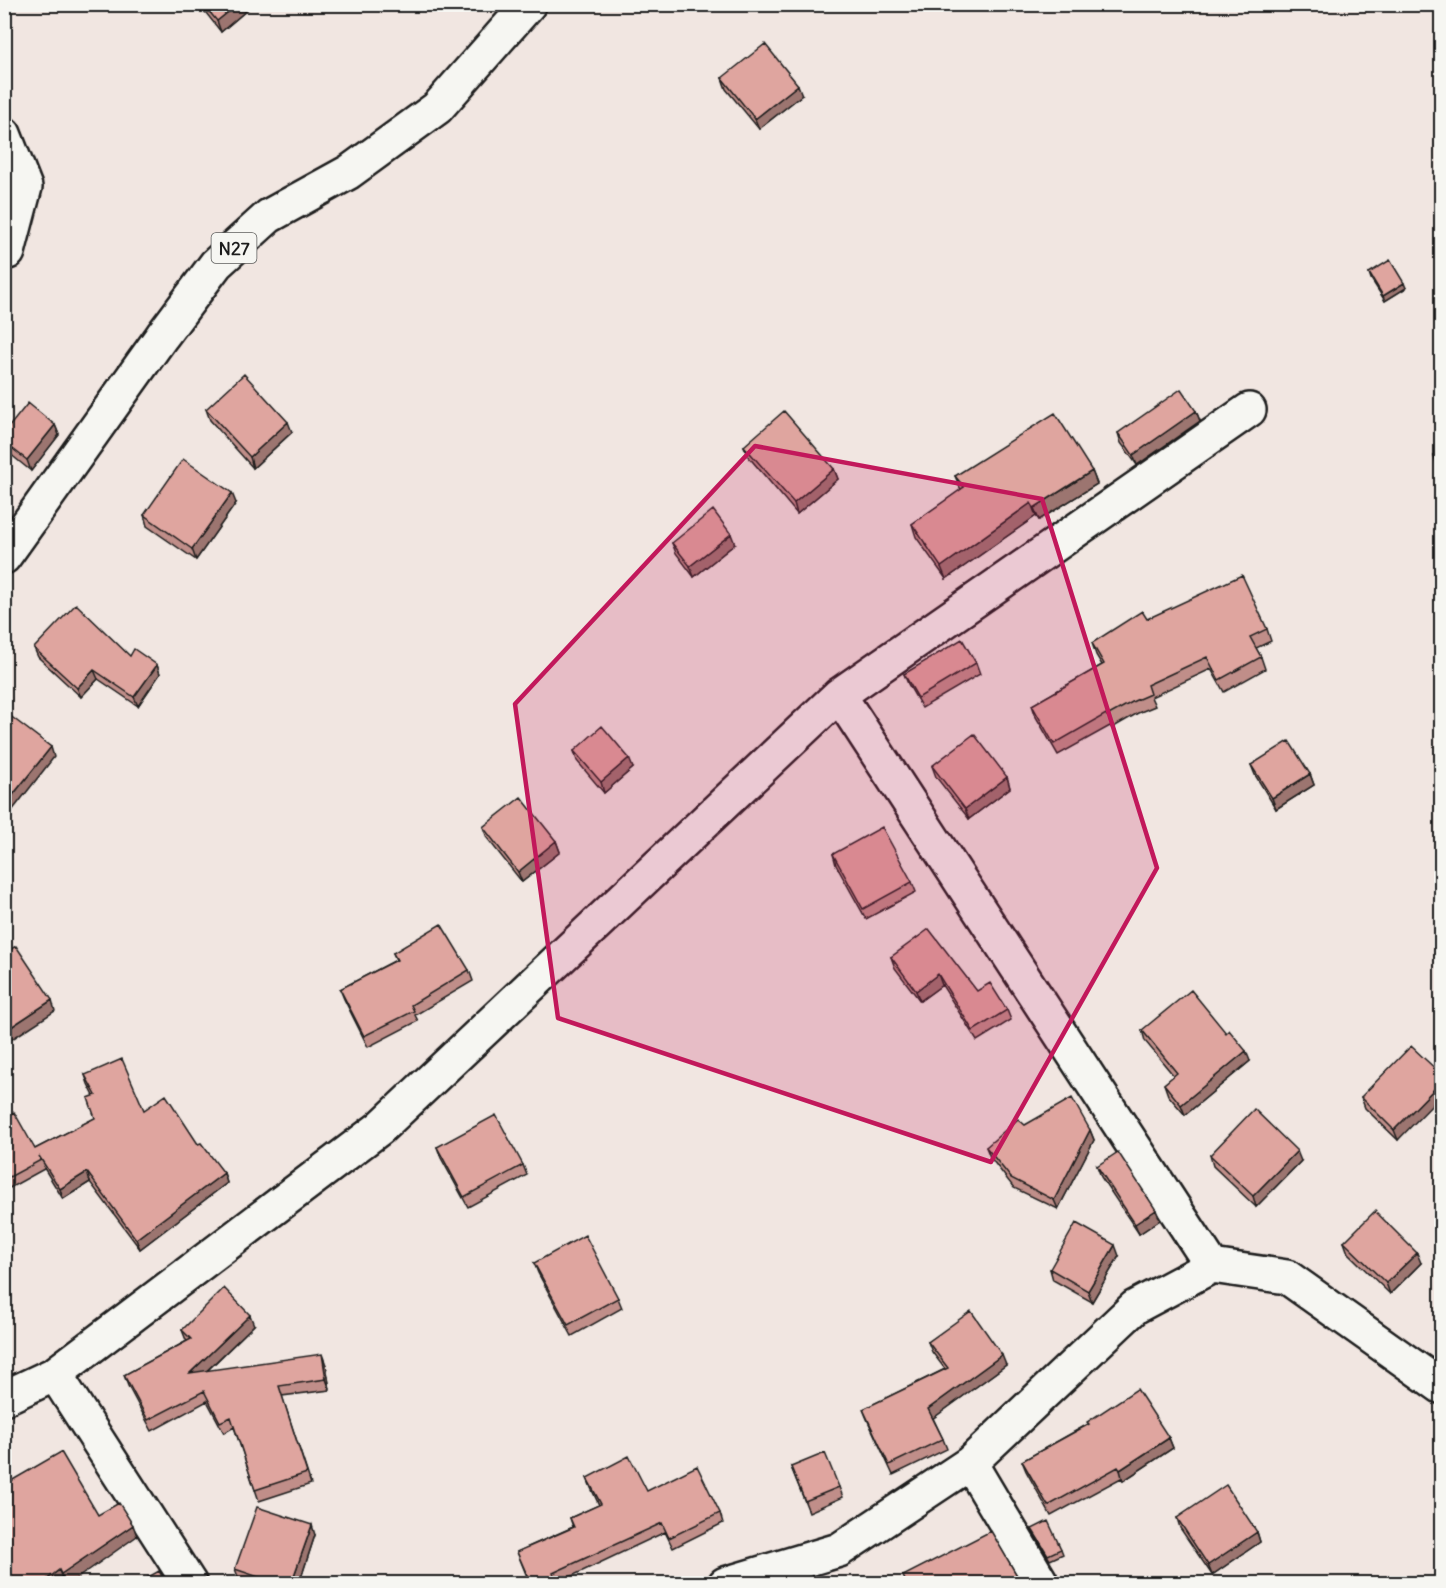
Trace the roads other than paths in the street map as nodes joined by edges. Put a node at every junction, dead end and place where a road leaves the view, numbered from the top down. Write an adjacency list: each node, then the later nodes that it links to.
1 (529, 4): 5 (street, N27)
2 (4, 134): 3 (street)
3 (8, 252)
4 (1249, 410): 6 (street)
5 (4, 557)
6 (839, 695): 7 (street); 8 (street)
7 (1212, 1266): 9 (street); 11 (street)
8 (55, 1374): 10 (street); 12 (street)
9 (1442, 1387)
10 (4, 1398)
11 (970, 1463): 13 (street); 14 (street)
12 (190, 1584)
13 (725, 1584)
14 (1042, 1584)

